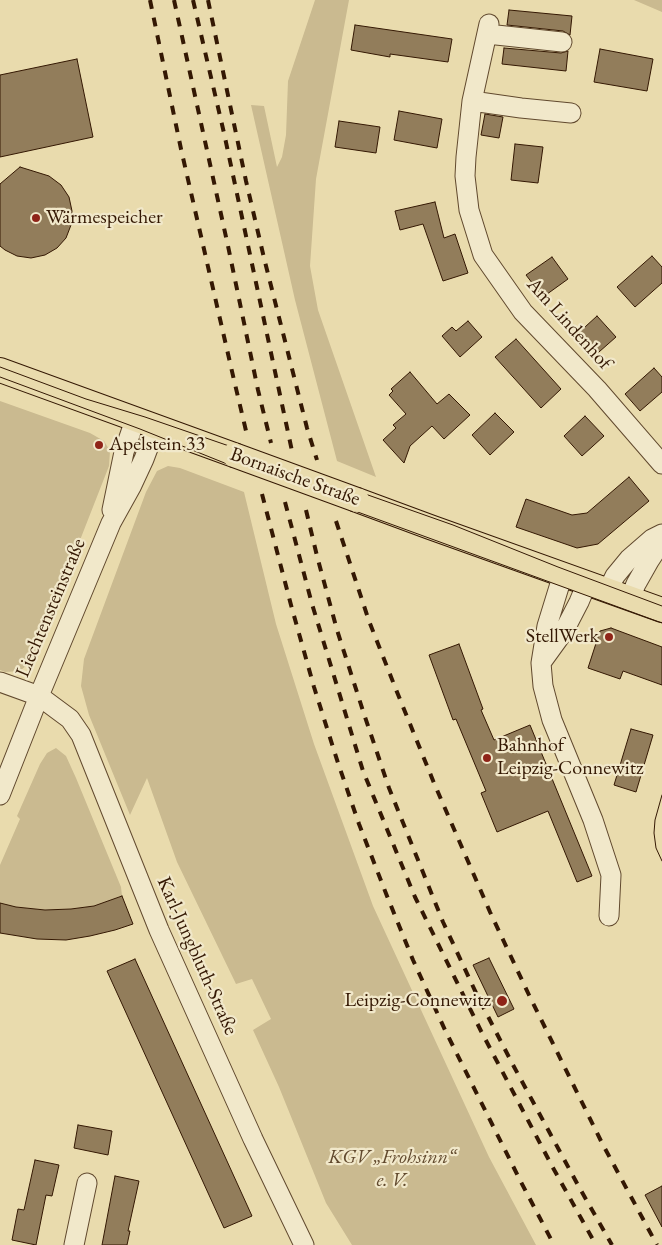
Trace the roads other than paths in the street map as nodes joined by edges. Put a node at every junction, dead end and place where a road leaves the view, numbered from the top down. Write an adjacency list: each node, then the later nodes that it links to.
1 (562, 42): 2 (street, Am Lindenhof)
2 (472, 101): 3 (street); 6 (street, Am Lindenhof)
3 (571, 114)
4 (0, 370): 5 (main road, Bornaische Straße)
5 (145, 424): 9 (main road, Bornaische Straße, bridge); 14 (street, Liechtensteinstraße)
6 (662, 464)
7 (662, 534): 10 (street)
8 (662, 541): 10 (street)
9 (563, 574): 10 (main road, Bornaische Straße); 12 (street)
10 (608, 590): 11 (main road, Bornaische Straße); 12 (street)
11 (662, 610)
12 (541, 663): 17 (street)
13 (0, 682): 14 (street, Karl-Jungbluth-Straße)
14 (39, 696): 15 (street, Liechtensteinstraße); 20 (street, Karl-Jungbluth-Straße)
15 (8, 755): 16 (street, Liechtensteinstraße)
16 (0, 795)
17 (609, 916)
18 (87, 1184): 19 (street)
19 (74, 1245)
20 (304, 1245)

